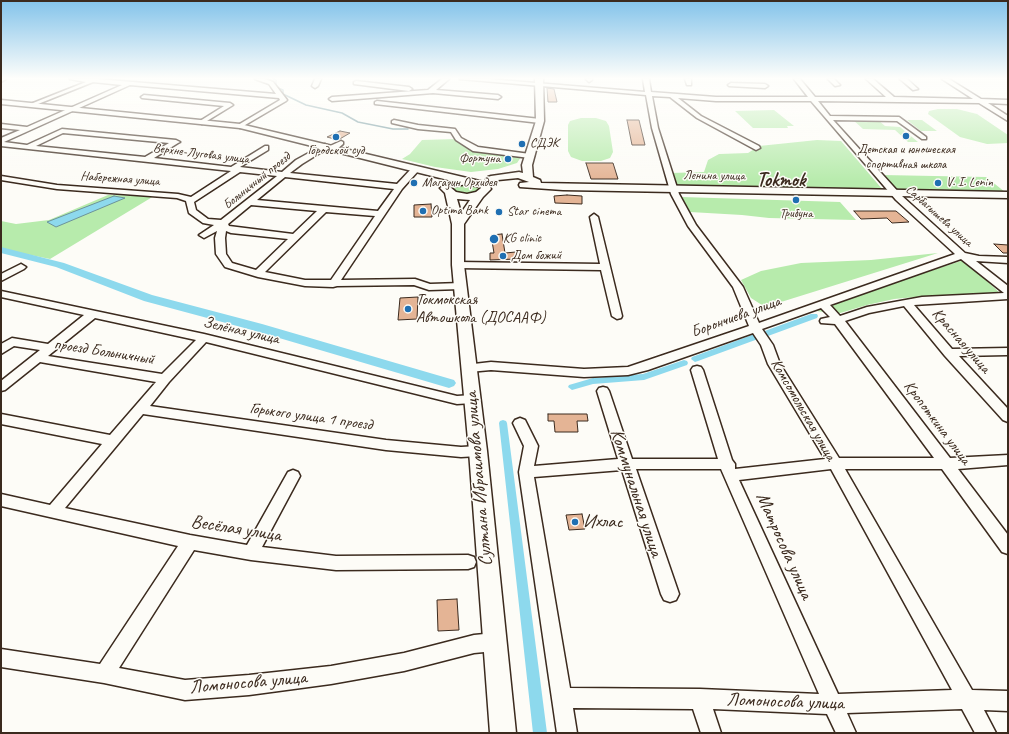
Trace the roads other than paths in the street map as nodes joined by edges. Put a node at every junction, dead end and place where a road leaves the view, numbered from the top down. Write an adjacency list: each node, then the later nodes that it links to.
1 (64, 113): 20 (street)
2 (115, 113): 16 (main road)
3 (216, 113): 16 (street)
4 (262, 113): 19 (street)
5 (462, 113): 12 (street)
6 (540, 113): 15 (main road)
7 (653, 113): 40 (street, Комсомольская улица)
8 (694, 113): 28 (street)
9 (824, 113): 11 (street, Сарбагышева улица)
10 (999, 113): 13 (street)
11 (826, 116): 21 (street); 42 (street, Сарбагышева улица)
12 (498, 117): 14 (street); 15 (street)
13 (1008, 119)
14 (465, 120)
15 (540, 121): 34 (main road)
16 (202, 122): 19 (main road)
17 (394, 122): 34 (street)
18 (1, 126): 20 (street)
19 (240, 126): 26 (main road)
20 (29, 129): 22 (street)
21 (924, 138)
22 (1, 140)
23 (341, 143): 26 (street, Больничный проезд)
24 (1, 144): 25 (street, Верхне-Луговая улица)
25 (29, 147): 29 (street, Верхне-Луговая улица); 29 (street)
26 (329, 147): 31 (main road); 33 (street, Больничный проезд)
27 (265, 148): 30 (street)
28 (756, 148)
29 (148, 159): 30 (street, Верхне-Луговая улица)
30 (235, 170): 33 (street, Верхне-Луговая улица); 45 (street)
31 (415, 170): 32 (main road); 39 (street)
32 (428, 173): 35 (main road); 41 (main road)
33 (282, 175): 39 (street, Верхне-Луговая улица); 46 (street, Больничный проезд)
34 (523, 175): 37 (main road); 40 (main road, Ленина улица); 43 (main road)
35 (438, 176): 37 (main road); 38 (main road)
36 (1, 178): 45 (street, Набережная улица)
37 (479, 180): 38 (main road)
38 (465, 181): 41 (main road); 43 (main road)
39 (399, 187): 48 (street)
40 (673, 189): 42 (main road, Ленина улица); 71 (street, Комсомольская улица)
41 (449, 192): 43 (main road); 51 (main road, Султана Ибраимова улица)
42 (895, 193): 44 (main road, Ленина улица); 54 (street, Сарбагышева улица)
43 (481, 194): 51 (main road)
44 (1008, 195)
45 (192, 200): 50 (street)
46 (250, 202): 47 (street); 50 (street, Больничный проезд)
47 (324, 209): 48 (street); 53 (street)
48 (380, 214): 61 (street)
49 (594, 217): 58 (street)
50 (223, 223): 52 (street, Больничный проезд); 53 (street); 59 (street)
51 (458, 224): 56 (main road, Султана Ибраимова улица)
52 (204, 235)
53 (295, 237): 59 (street)
54 (962, 254): 55 (street); 63 (street, Сарбагышева улица); 66 (street, Борончиева улица)
55 (1008, 260)
56 (458, 265): 58 (street); 62 (main road, Султана Ибраимова улица)
57 (21, 267): 60 (street)
58 (604, 267): 69 (street)
59 (258, 274): 61 (street)
60 (1, 278)
61 (333, 284): 62 (street)
62 (461, 286): 78 (main road, Султана Ибраимова улица)
63 (1008, 291)
64 (1008, 296): 67 (street)
65 (3, 297): 68 (street, Зелёная улица)
66 (822, 303): 70 (street, Кропоткина улица); 71 (street, Борончиева улица)
67 (907, 303): 70 (street); 76 (street, Красная улица)
68 (92, 314): 72 (street, Зелёная улица); 73 (street)
69 (616, 316)
70 (831, 320): 93 (street, Кропоткина улица)
71 (755, 327): 78 (street, Борончиева улица); 91 (street, Комсомольская улица)
72 (204, 338): 80 (street, проезд Больничный); 83 (street, Зелёная улица)
73 (50, 348): 74 (street, проезд Больничный); 77 (street)
74 (1, 350)
75 (1007, 351): 76 (street)
76 (949, 353): 85 (street, Красная улица)
77 (37, 358): 80 (street, проезд Больничный); 81 (street)
78 (469, 370): 83 (main road, Султана Ибраимова улица)
79 (697, 370): 94 (street, Матросова улица)
80 (165, 379): 84 (street, проезд Больничный)
81 (1, 386)
82 (603, 391): 92 (street, Коммунальная улица)
83 (472, 398): 89 (main road, Султана Ибраимова улица)
84 (140, 409): 88 (street, проезд Больничный); 89 (street, Горького улица 1 проезд)
85 (1008, 416)
86 (1, 419): 88 (street)
87 (520, 423): 95 (street)
88 (113, 441): 98 (street, проезд Больничный)
89 (478, 451): 104 (main road, Султана Ибраимова улица)
90 (1008, 460): 93 (street)
91 (834, 463): 93 (street); 94 (street); 109 (street, Комсомольская улица)
92 (626, 464): 94 (street); 95 (street); 103 (street, Коммунальная улица)
93 (947, 464): 100 (street, Кропоткина улица)
94 (729, 470): 111 (street, Матросова улица)
95 (526, 472): 107 (street)
96 (293, 476): 101 (street)
97 (1, 500): 98 (street, Весёлая улица)
98 (53, 512): 99 (street, Весёлая улица)
99 (190, 542): 101 (street, Весёлая улица); 106 (street)
100 (1008, 547)
101 (251, 553): 102 (street, Весёлая улица)
102 (468, 562)
103 (670, 594)
104 (494, 642): 106 (street, Ломоносова улица); 112 (main road, Султана Ибраимова улица)
105 (1, 658): 106 (street, Ломоносова улица)
106 (104, 674)
107 (562, 698): 108 (street, Ломоносова улица); 113 (street)
108 (700, 699): 111 (street, Ломоносова улица); 114 (street)
109 (966, 700): 110 (street, Ломоносова улица); 111 (street, Ломоносова улица); 116 (street, Комсомольская улица)
110 (1008, 701)
111 (833, 704): 115 (street, Матросова улица)
112 (503, 733)
113 (567, 733)
114 (711, 733)
115 (846, 733)
116 (986, 733)

